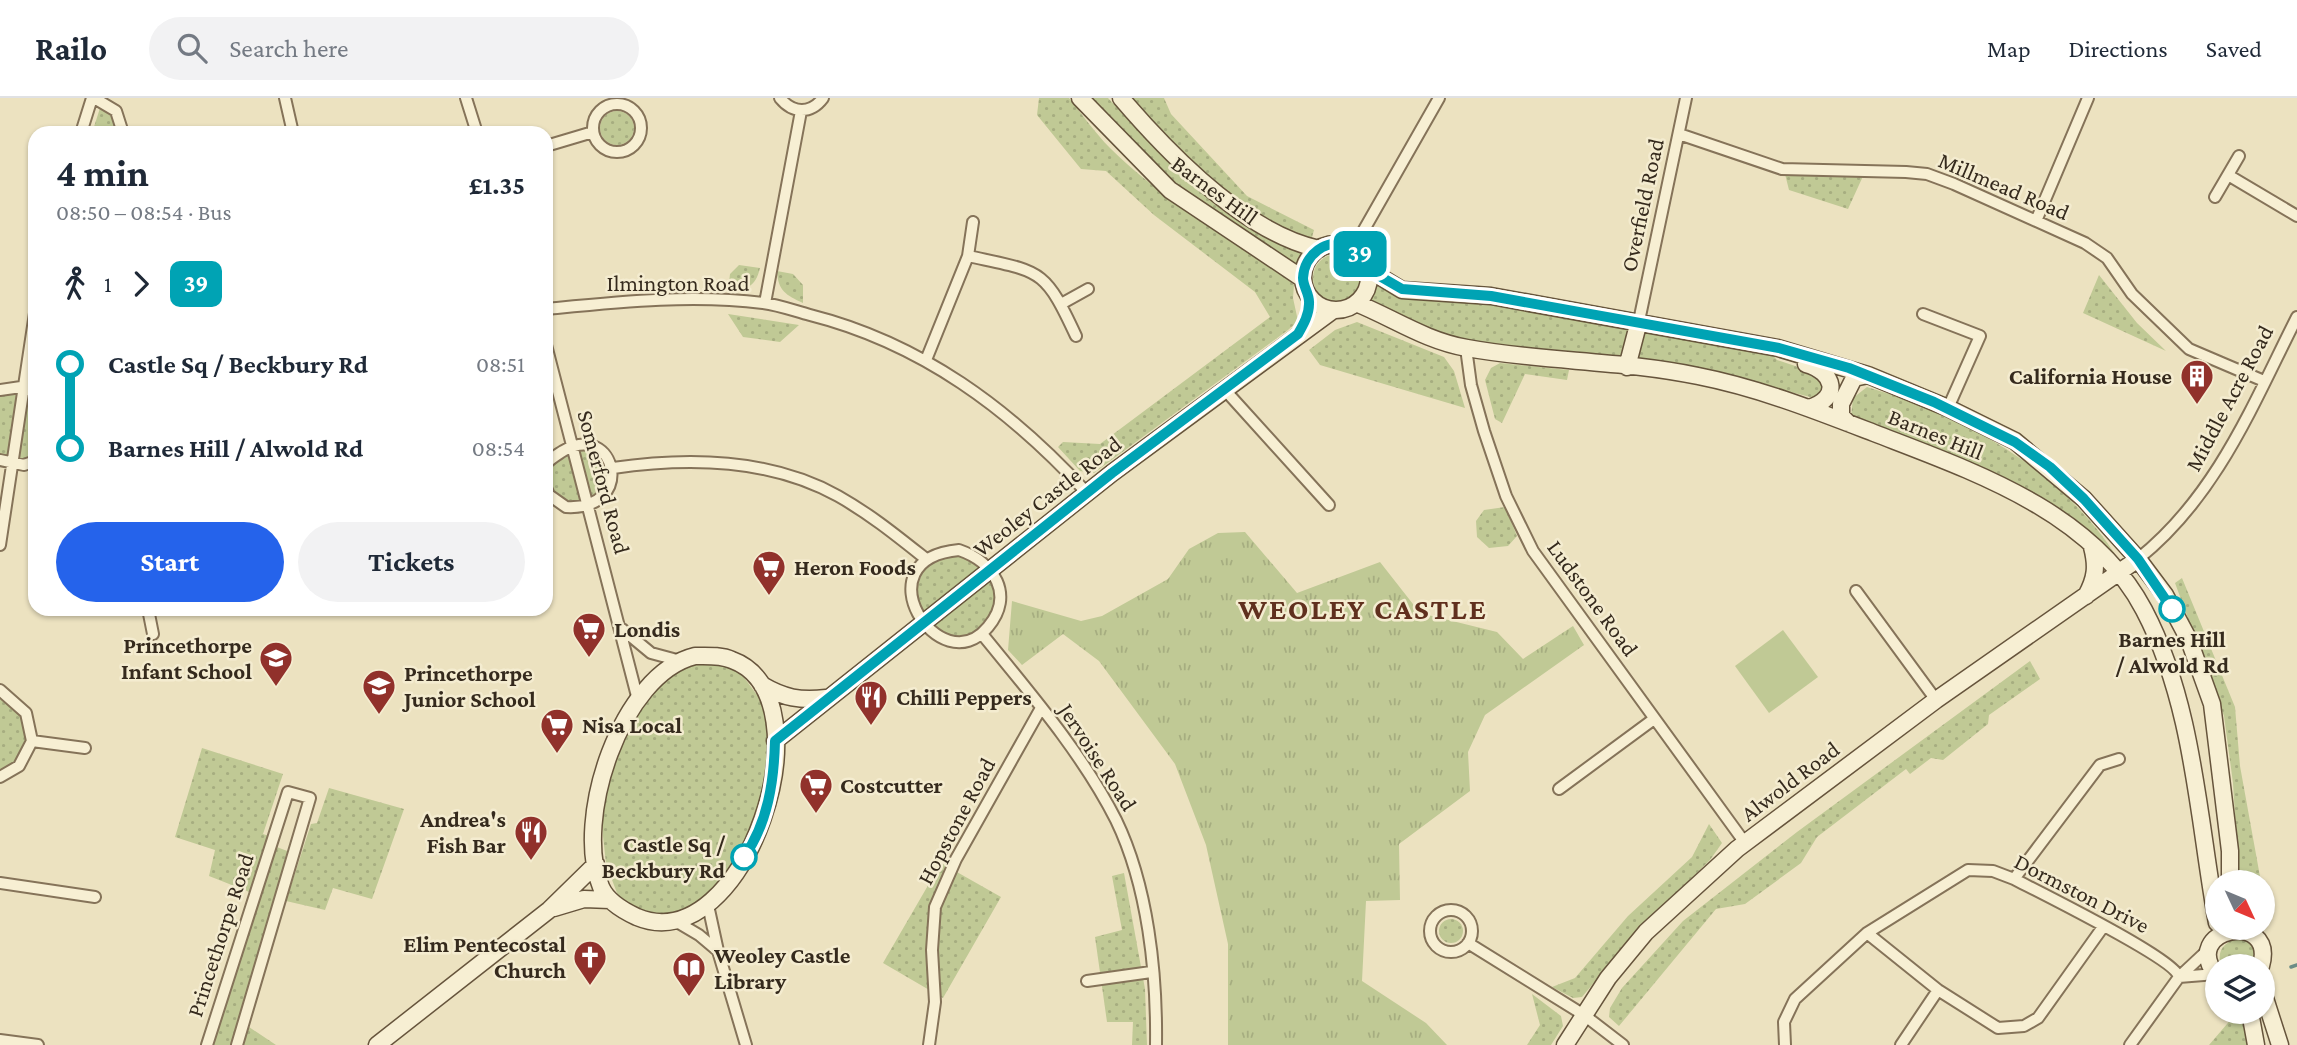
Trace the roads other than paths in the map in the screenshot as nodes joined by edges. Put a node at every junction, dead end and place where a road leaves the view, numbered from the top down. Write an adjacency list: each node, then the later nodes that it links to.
1 (93, 98): 12 (street); 13 (street)
2 (285, 98): 14 (street)
3 (466, 98): 15 (street)
4 (780, 98): 11 (street)
5 (824, 98): 11 (street)
6 (1080, 98): 29 (main road, Barnes Hill)
7 (1121, 98): 26 (main road, Barnes Hill)
8 (1439, 98): 25 (street)
9 (1686, 98): 17 (street, Overfield Road)
10 (2083, 99): 23 (street)
11 (801, 111): 31 (street)
12 (83, 126)
13 (121, 126)
14 (291, 126)
15 (475, 126)
16 (593, 132): 16 (street); 18 (street)
17 (1679, 134): 23 (street, Millmead Road); 38 (street, Overfield Road)
18 (553, 144)
19 (2239, 156): 20 (street)
20 (2228, 175): 21 (street); 22 (street)
21 (2215, 197)
22 (2297, 216)
23 (2036, 221): 48 (street, Millmead Road)
24 (973, 222): 27 (street)
25 (1353, 248): 26 (main road); 28 (main road)
26 (1319, 249): 29 (main road)
27 (968, 256): 33 (street); 44 (street)
28 (1369, 270): 32 (main road); 38 (main road, Barnes Hill)
29 (1305, 286): 35 (main road); 39 (main road)
30 (1088, 289): 33 (street)
31 (765, 303): 34 (street, Ilmington Road); 44 (street, Ilmington Road)
32 (1356, 303): 35 (main road); 41 (main road, Barnes Hill)
33 (1061, 304): 40 (street)
34 (553, 308)
35 (1332, 311): 39 (main road, Weoley Castle Road)
36 (1923, 314): 54 (street)
37 (2297, 317): 48 (street, Middle Acre Road)
38 (1639, 321): 42 (main road, Barnes Hill); 45 (main road)
39 (1298, 334): 52 (main road, Weoley Castle Road)
40 (1076, 336)
41 (1466, 348): 45 (main road, Barnes Hill); 85 (street, Ludstone Road)
42 (1779, 348): 47 (main road, Barnes Hill); 53 (main road)
43 (28, 353): 49 (street)
44 (926, 360): 61 (street, Ilmington Road)
45 (1627, 367): 53 (main road, Barnes Hill)
46 (553, 374): 56 (street, Somerford Road)
47 (1868, 375): 54 (main road, Barnes Hill); 55 (main road)
48 (2264, 381): 68 (street, Middle Acre Road)
49 (22, 387): 50 (street); 51 (street); 58 (street)
50 (28, 389)
51 (0, 390)
52 (1225, 390): 61 (main road, Weoley Castle Road); 64 (street)
53 (1809, 408): 55 (main road, Barnes Hill)
54 (1948, 408): 68 (main road, Barnes Hill)
55 (1848, 423): 65 (main road, Barnes Hill)
56 (571, 447): 57 (street); 60 (street); 63 (street, Somerford Road)
57 (553, 459)
58 (5, 462): 59 (street); 66 (street)
59 (28, 464)
60 (613, 468): 63 (street); 67 (street)
61 (1087, 493): 69 (main road, Weoley Castle Road)
62 (553, 498): 63 (street)
63 (589, 505): 75 (street, Somerford Road)
64 (1329, 505)
65 (2091, 544): 70 (main road, Barnes Hill); 72 (main road)
66 (0, 545)
67 (926, 559): 69 (street); 74 (street)
68 (2138, 559): 70 (main road, Alwold Road); 97 (main road, Barnes Hill)
69 (991, 569): 74 (main road, Weoley Castle Road); 77 (street)
70 (2119, 574): 72 (main road, Alwold Road); 96 (main road, Barnes Hill)
71 (1856, 592): 83 (street)
72 (2085, 598): 83 (main road, Alwold Road)
73 (149, 616): 76 (street)
74 (922, 624): 77 (street); 81 (main road, Weoley Castle Road)
75 (622, 629): 78 (street); 82 (street, Somerford Road)
76 (153, 634)
77 (982, 634): 84 (street, Jervoise Road)
78 (677, 660): 79 (main road); 82 (main road)
79 (760, 684): 81 (main road); 87 (main road)
80 (0, 690): 86 (street)
81 (826, 698): 87 (main road, Weoley Castle Road)
82 (638, 699): 95 (main road)
83 (1936, 700): 93 (main road, Alwold Road)
84 (1041, 708): 112 (street, Jervoise Road); 127 (street, Hopstone Road)
85 (1654, 719): 91 (street); 93 (street, Ludstone Road)
86 (32, 741): 88 (street); 90 (street)
87 (775, 741): 102 (main road)
88 (85, 748)
89 (2119, 759): 98 (street)
90 (0, 777)
91 (1559, 789)
92 (274, 838): 94 (street, Princethorpe Road); 94 (street, Princethorpe Road); 123 (street, Princethorpe Road)
93 (1745, 843): 117 (main road, Alwold Road)
94 (295, 845): 124 (street, Princethorpe Road)
95 (596, 864): 101 (main road); 103 (main road)
96 (2208, 870)
97 (2230, 870)
98 (2014, 878): 105 (street, Dormston Drive); 106 (street, Dormston Drive)
99 (0, 883): 100 (street)
100 (95, 897)
101 (610, 900): 103 (main road); 104 (main road)
102 (708, 905): 104 (main road); 110 (street)
103 (549, 910): 125 (main road)
104 (677, 922): 110 (street)
105 (2103, 927): 114 (street, Dormston Drive); 116 (street)
106 (1867, 933): 116 (street); 131 (street, Dormston Drive)
107 (2213, 940): 109 (main road)
108 (1468, 943): 117 (street)
109 (2210, 949): 111 (main road); 114 (street)
110 (718, 951): 126 (street)
111 (2209, 954)
112 (1151, 971): 115 (street); 128 (street, Jervoise Road)
113 (2205, 976): 114 (street)
114 (2179, 977): 132 (street)
115 (1087, 981)
116 (1938, 990): 121 (street)
117 (1584, 1015): 129 (main road, Alwold Road); 130 (street)
118 (2252, 1024): 133 (main road)
119 (2273, 1024): 134 (main road)
120 (0, 1040): 122 (street)
121 (1904, 1044)
122 (38, 1045)
123 (207, 1045)
124 (237, 1045)
125 (377, 1045)
126 (746, 1045)
127 (929, 1045)
128 (1156, 1045)
129 (1565, 1045)
130 (1623, 1045)
131 (1784, 1045)
132 (2130, 1045)
133 (2256, 1045)
134 (2280, 1045)

